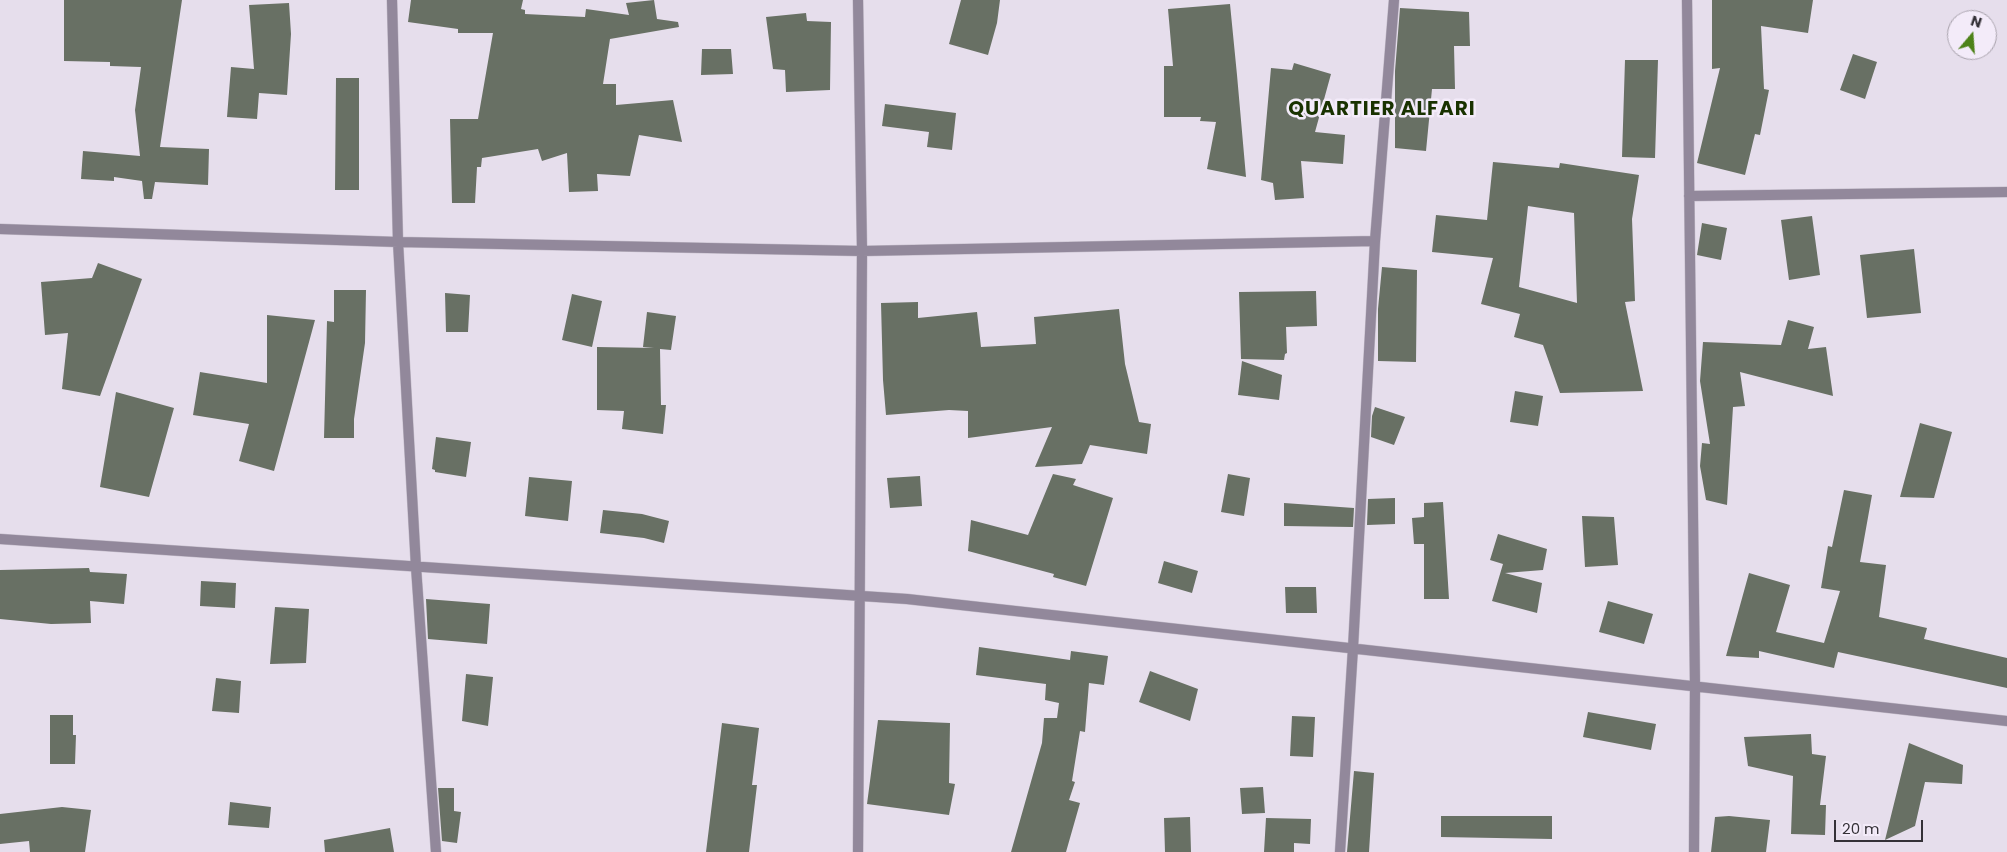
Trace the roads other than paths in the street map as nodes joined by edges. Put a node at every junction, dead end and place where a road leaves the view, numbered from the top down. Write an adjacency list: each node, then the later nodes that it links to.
1 (392, 0): 9 (street)
2 (858, 0): 10 (street)
3 (1394, 0): 8 (street)
4 (1687, 0): 6 (street)
5 (2007, 192): 6 (street)
6 (1690, 196): 15 (street)
7 (0, 229): 9 (street)
8 (1375, 241): 10 (street); 14 (street)
9 (398, 242): 10 (street); 12 (street)
10 (862, 251): 13 (street)
11 (0, 539): 12 (street)
12 (416, 566): 13 (street); 17 (street)
13 (860, 596): 14 (street); 18 (street)
14 (1353, 648): 15 (street); 19 (street)
15 (1695, 686): 16 (street); 20 (street)
16 (2007, 721)
17 (436, 852)
18 (858, 852)
19 (1340, 852)
20 (1694, 852)

